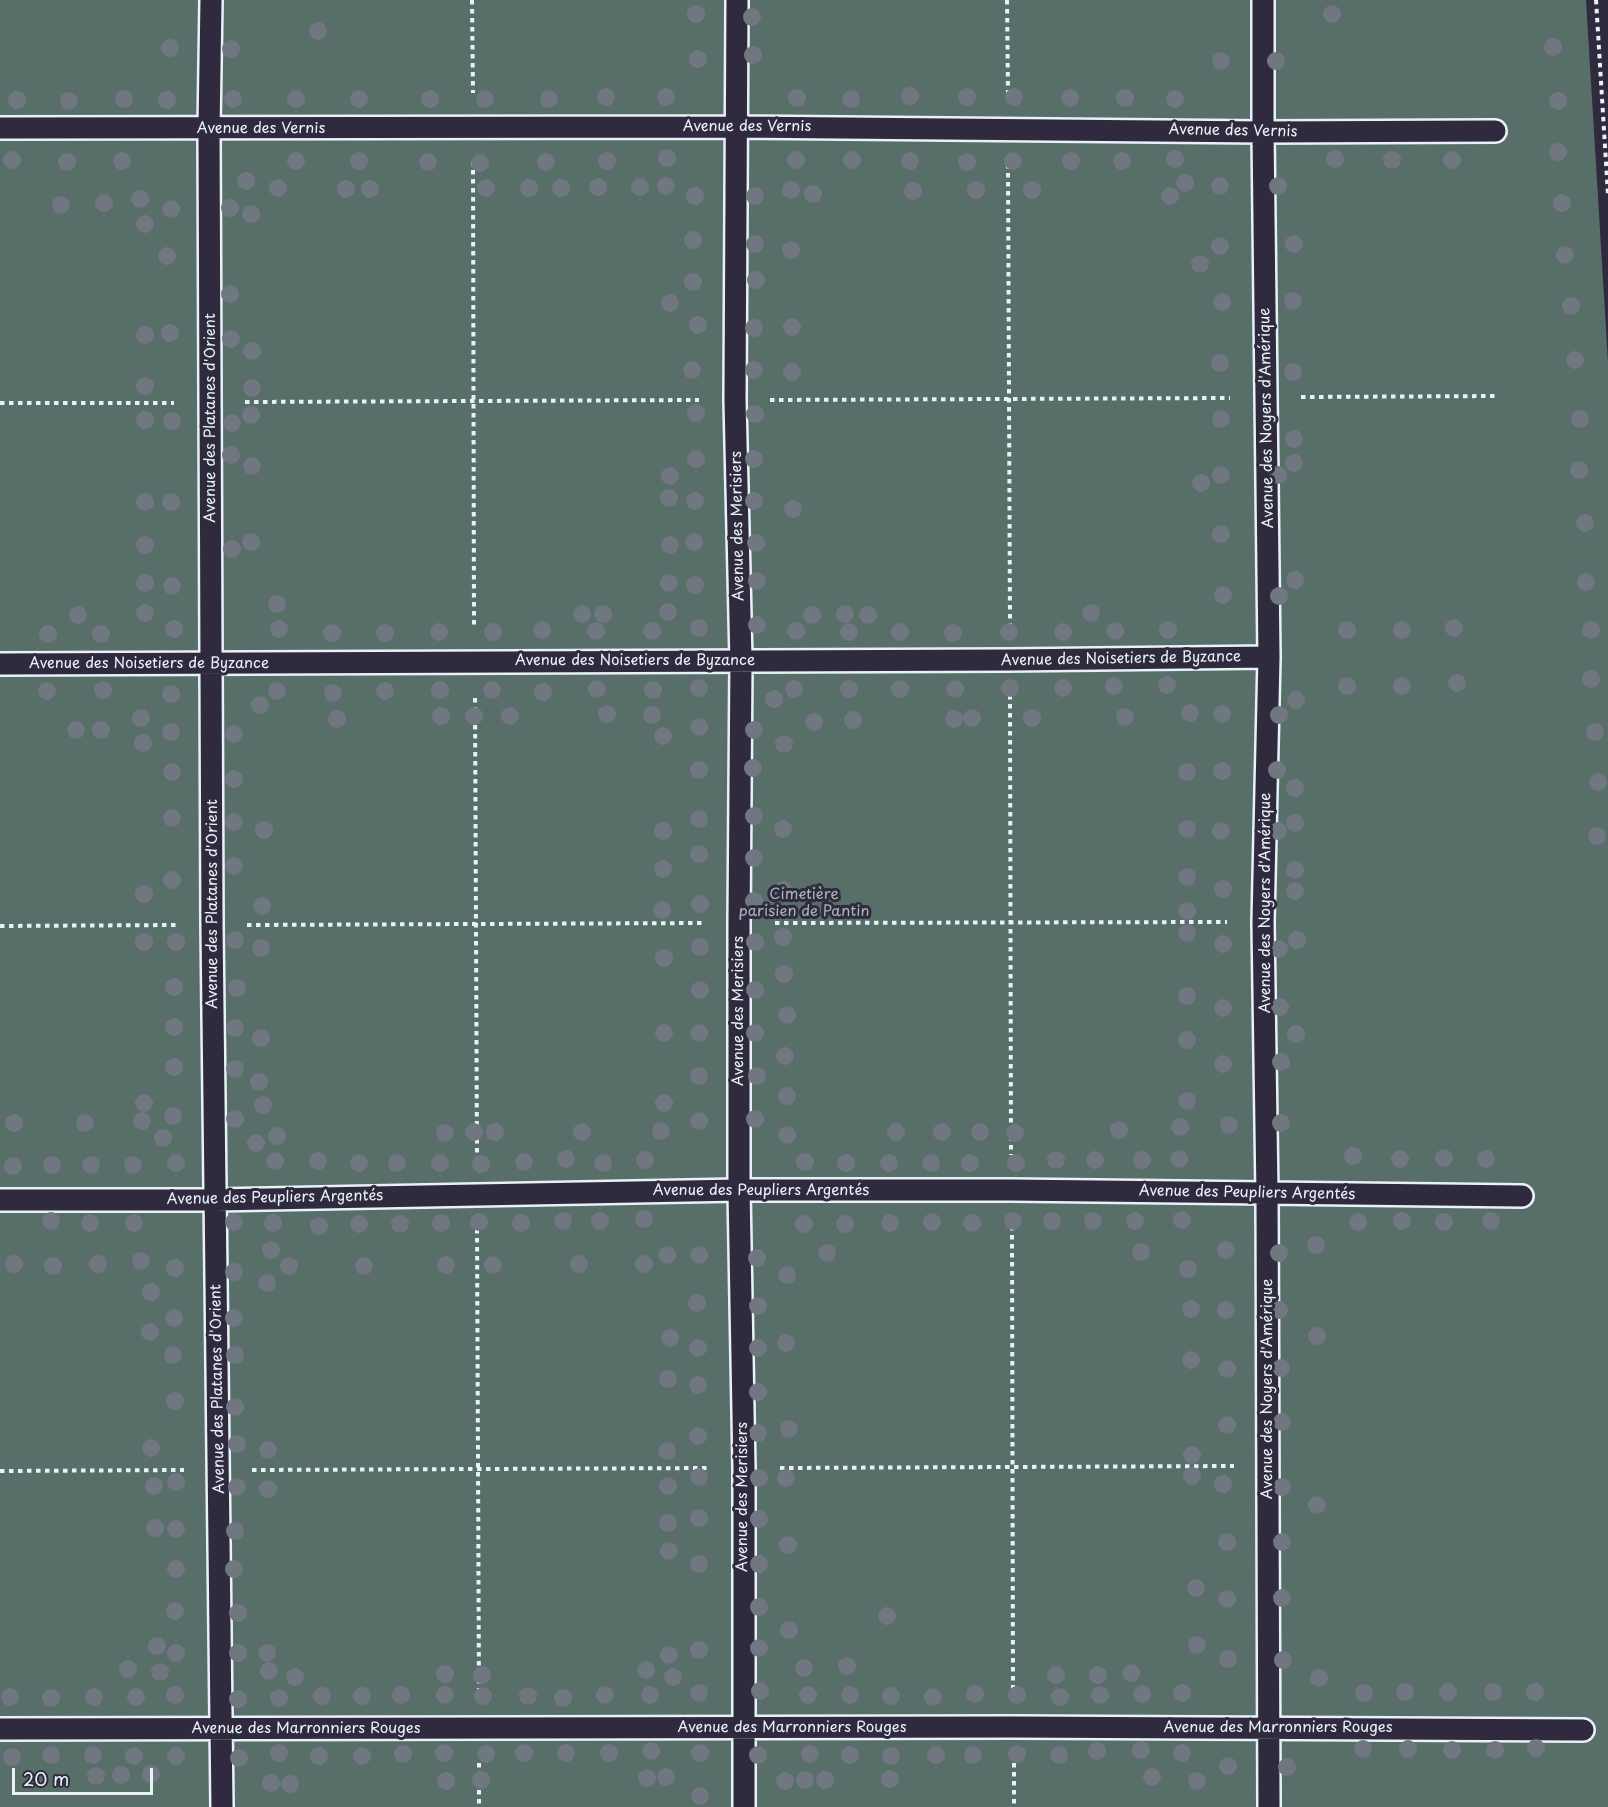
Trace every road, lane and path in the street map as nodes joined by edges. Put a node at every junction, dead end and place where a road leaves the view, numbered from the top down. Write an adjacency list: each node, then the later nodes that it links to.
1 (210, 0): 11 (lane, Avenue des Platanes d'Orient)
2 (472, 0): 9 (path)
3 (737, 0): 7 (lane, Avenue des Merisiers)
4 (1007, 0): 10 (path)
5 (1263, 0): 13 (lane, Avenue des Noyers d'Amérique)
6 (1596, 0): 14 (path)
7 (737, 127): 9 (lane, Avenue des Vernis); 10 (lane, Avenue des Vernis); 17 (lane, Avenue des Merisiers)
8 (0, 128): 11 (lane, Avenue des Vernis)
9 (473, 128): 11 (lane, Avenue des Vernis); 18 (path)
10 (1008, 128): 13 (lane, Avenue des Vernis); 16 (path)
11 (209, 129): 20 (lane, Avenue des Platanes d'Orient)
12 (1494, 131): 13 (lane, Avenue des Vernis)
13 (1263, 132): 15 (lane, Avenue des Noyers d'Amérique)
14 (1608, 195)
15 (1269, 657): 16 (lane, Avenue des Noisetiers de Byzance); 22 (lane, Avenue des Noyers d'Amérique)
16 (1010, 660): 17 (lane, Avenue des Noisetiers de Byzance); 21 (path)
17 (741, 661): 18 (lane, Avenue des Noisetiers de Byzance); 23 (lane, Avenue des Merisiers)
18 (475, 662): 20 (lane, Avenue des Noisetiers de Byzance); 24 (path)
19 (0, 664): 20 (lane, Avenue des Noisetiers de Byzance)
20 (212, 664): 25 (lane, Avenue des Platanes d'Orient)
21 (1011, 922): 22 (path); 23 (path); 28 (path)
22 (1263, 922): 29 (lane, Avenue des Noyers d'Amérique)
23 (738, 923): 24 (path); 27 (lane, Avenue des Merisiers)
24 (476, 924): 25 (path); 30 (path)
25 (212, 925): 26 (path); 33 (lane, Avenue des Platanes d'Orient)
26 (0, 926)
27 (739, 1190): 28 (lane, Avenue des Peupliers Argentés); 30 (lane, Avenue des Peupliers Argentés); 36 (lane, Avenue des Merisiers)
28 (1011, 1190): 29 (lane, Avenue des Peupliers Argentés); 35 (path)
29 (1267, 1193): 31 (lane, Avenue des Peupliers Argentés); 34 (lane, Avenue des Noyers d'Amérique)
30 (477, 1195): 33 (lane, Avenue des Peupliers Argentés); 37 (path)
31 (1522, 1196)
32 (0, 1200): 33 (lane, Avenue des Peupliers Argentés)
33 (215, 1200): 38 (lane, Avenue des Platanes d'Orient)
34 (1268, 1466): 35 (path); 41 (lane, Avenue des Noyers d'Amérique)
35 (1012, 1467): 36 (path); 40 (path)
36 (744, 1468): 37 (path); 44 (lane, Avenue des Merisiers)
37 (478, 1469): 38 (path); 42 (path)
38 (219, 1470): 39 (path); 43 (lane, Avenue des Platanes d'Orient)
39 (0, 1471)
40 (1013, 1727): 41 (lane, Avenue des Marronniers Rouges); 44 (lane, Avenue des Marronniers Rouges); 50 (path)
41 (1269, 1727): 46 (lane, Avenue des Marronniers Rouges); 51 (lane, Avenue des Noyers d'Amérique)
42 (479, 1728): 43 (lane, Avenue des Marronniers Rouges); 44 (lane, Avenue des Marronniers Rouges); 48 (path)
43 (223, 1729): 45 (lane, Avenue des Marronniers Rouges); 47 (lane, Avenue des Platanes d'Orient)
44 (743, 1729): 49 (lane, Avenue des Merisiers)
45 (0, 1730)
46 (1584, 1730)
47 (222, 1807)
48 (479, 1807)
49 (744, 1807)
50 (1014, 1807)
51 (1269, 1807)

